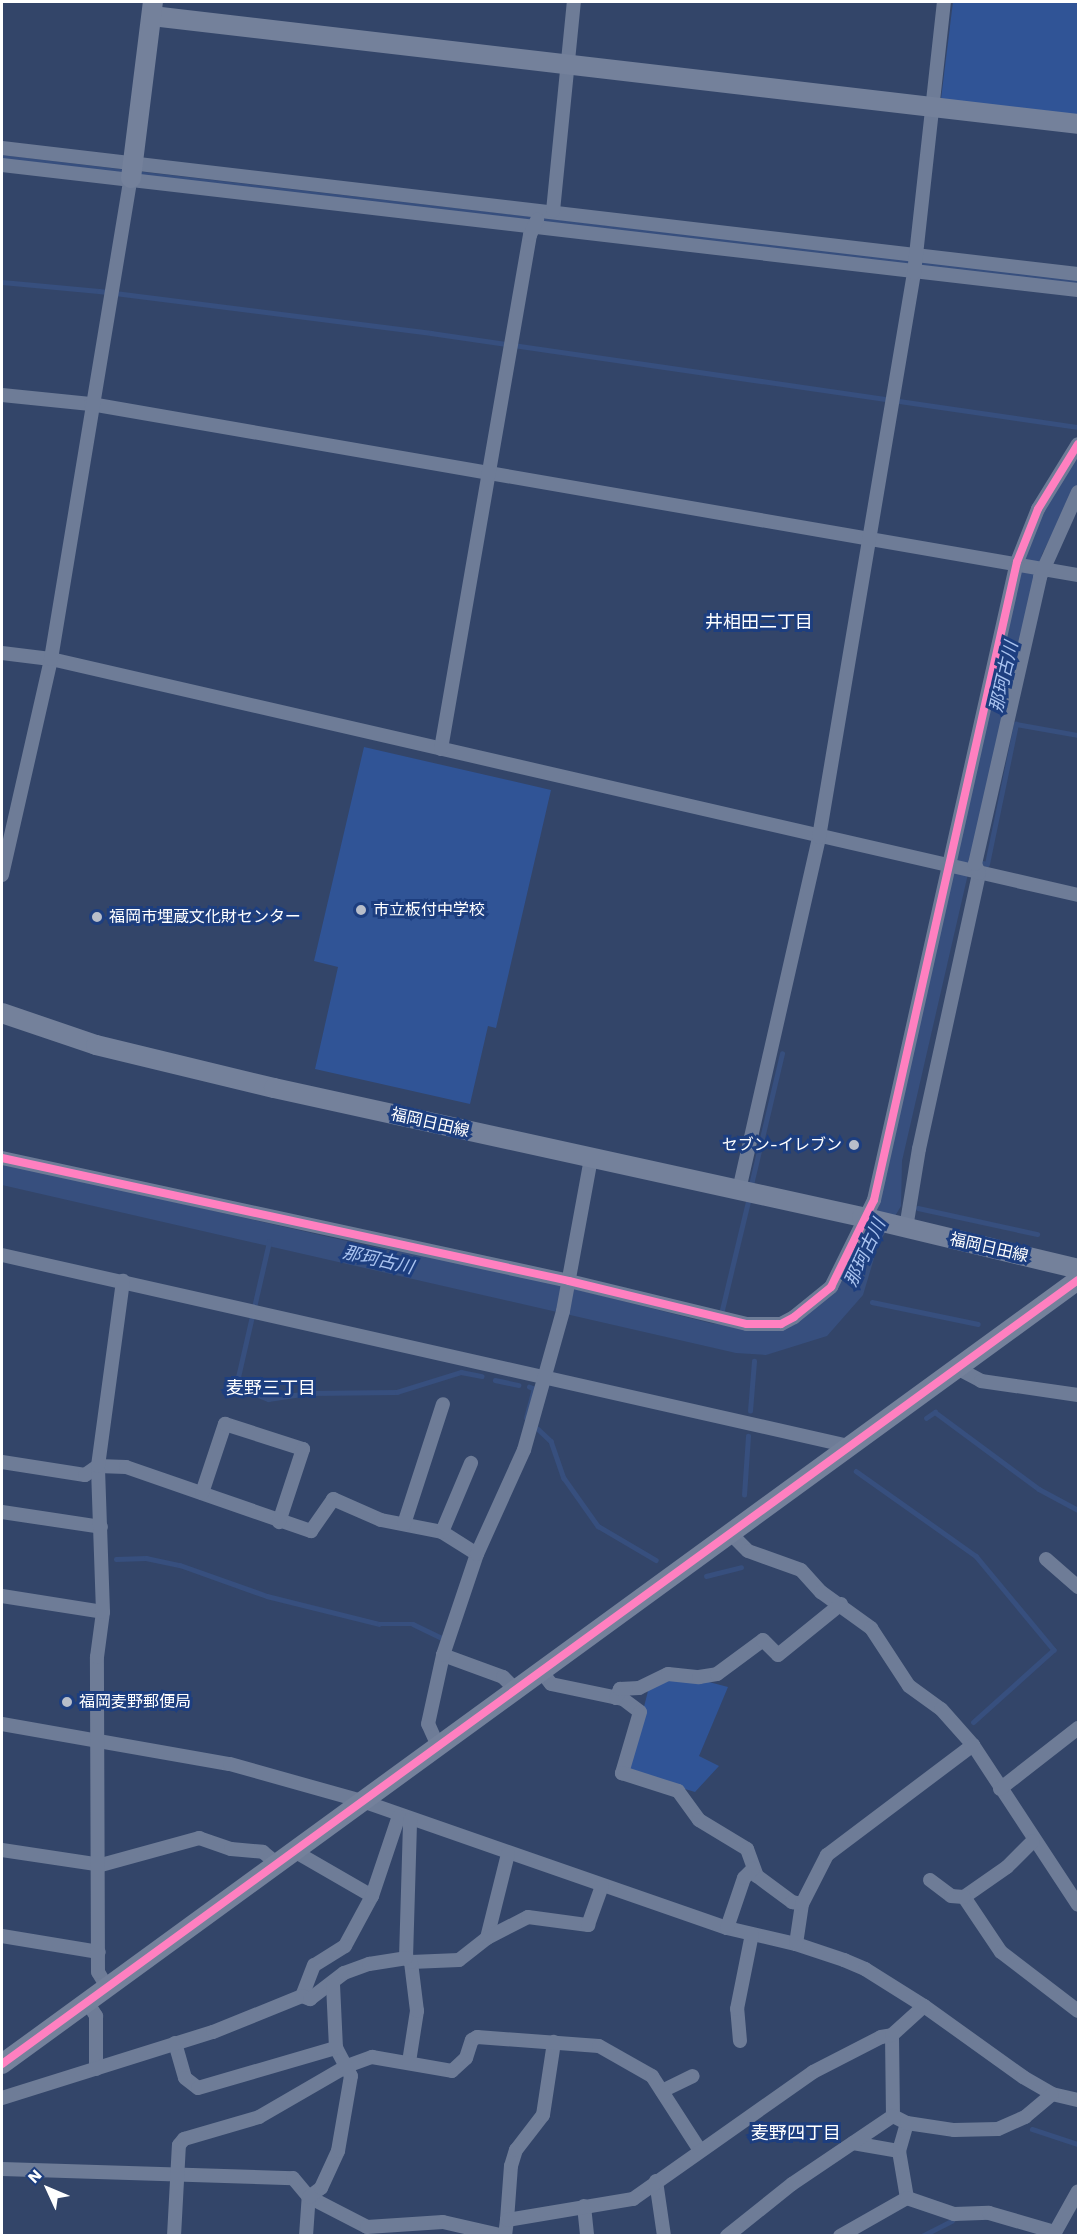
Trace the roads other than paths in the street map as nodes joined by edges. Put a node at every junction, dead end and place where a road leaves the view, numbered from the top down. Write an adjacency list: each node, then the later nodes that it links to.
1 (574, 2): 4 (street)
2 (944, 2): 5 (street)
3 (153, 9): 4 (street); 9 (street)
4 (565, 63): 5 (street); 10 (street)
5 (929, 104): 6 (street); 12 (street)
6 (1078, 124)
7 (2, 148): 9 (street)
8 (2, 165): 9 (street)
9 (132, 169): 10 (street); 11 (street); 17 (street)
10 (546, 211): 11 (street); 12 (street)
11 (534, 226): 13 (street); 19 (street)
12 (915, 253): 13 (street); 14 (street)
13 (914, 273): 15 (street); 21 (street)
14 (1078, 274)
15 (1078, 291)
16 (2, 395): 17 (street)
17 (91, 404): 19 (street); 26 (street)
18 (1078, 444): 22 (street)
19 (488, 473): 21 (street); 27 (street)
20 (1078, 492): 23 (street)
21 (870, 538): 22 (street); 28 (street)
22 (1017, 562): 23 (street); 29 (street)
23 (1044, 568): 24 (street); 30 (street)
24 (1078, 575)
25 (2, 653): 26 (street)
26 (51, 659): 27 (street); 31 (street)
27 (441, 749): 28 (street)
28 (819, 837): 29 (street); 36 (street)
29 (949, 866): 30 (street); 37 (street)
30 (979, 873): 32 (street); 38 (street)
31 (2, 875)
32 (1078, 895)
33 (2, 1013): 35 (street, 福岡日田線)
34 (2, 1158): 43 (street)
35 (591, 1159): 36 (street, 福岡日田線); 43 (street)
36 (739, 1190): 37 (street, 福岡日田線)
37 (862, 1217): 38 (street, 福岡日田線); 43 (street)
38 (903, 1227): 40 (street, 福岡日田線)
39 (2, 1254): 42 (street)
40 (1078, 1269)
41 (1078, 1280): 44 (street)
42 (123, 1281): 45 (street); 51 (street)
43 (569, 1281): 45 (street)
44 (957, 1368): 46 (street); 48 (street)
45 (543, 1374): 48 (street); 59 (street)
46 (1078, 1395)
47 (443, 1404): 55 (street)
48 (849, 1446): 58 (street)
49 (2, 1462): 51 (street)
50 (471, 1463): 57 (street)
51 (98, 1466): 52 (street); 56 (street)
52 (201, 1493): 54 (street); 54 (street)
53 (2, 1512): 56 (street)
54 (279, 1522): 55 (street)
55 (404, 1524): 57 (street)
56 (101, 1527): 64 (street)
57 (442, 1532): 59 (street)
58 (730, 1533): 63 (street); 66 (street)
59 (477, 1554): 65 (street)
60 (1046, 1559): 61 (street)
61 (1078, 1587)
62 (2, 1596): 64 (street)
63 (841, 1604): 68 (street); 72 (street)
64 (103, 1612): 71 (street)
65 (442, 1655): 67 (street); 73 (street)
66 (541, 1671): 67 (street); 68 (street)
67 (515, 1689): 73 (street)
68 (616, 1698): 83 (street)
69 (2, 1724): 71 (street)
70 (1078, 1728): 74 (street)
71 (99, 1738): 75 (street); 82 (street)
72 (973, 1745): 74 (street); 88 (street)
73 (438, 1746): 75 (street)
74 (1000, 1789): 77 (street)
75 (362, 1801): 76 (street); 79 (street)
76 (404, 1818): 80 (street); 86 (street); 96 (street)
77 (1033, 1840): 87 (street); 89 (street)
78 (2, 1850): 82 (street)
79 (294, 1851): 81 (street); 86 (street)
80 (508, 1854): 85 (street); 92 (street)
81 (276, 1863): 82 (street); 98 (street)
82 (101, 1865): 95 (street)
83 (753, 1869): 88 (street); 90 (street)
84 (930, 1880): 87 (street)
85 (602, 1886): 90 (street); 92 (street)
86 (372, 1896): 99 (street)
87 (964, 1897): 102 (street)
88 (802, 1904): 94 (street)
89 (1078, 1905)
90 (727, 1928): 91 (street)
91 (752, 1934): 94 (street); 104 (street)
92 (487, 1938): 96 (street)
93 (5, 1939): 95 (street)
94 (796, 1944): 101 (street)
95 (99, 1952): 98 (street)
96 (408, 1960): 97 (street); 108 (street)
97 (333, 1984): 99 (street); 107 (street)
98 (107, 1987): 100 (street)
99 (303, 1996): 106 (street)
100 (87, 2002): 109 (street); 111 (street)
101 (924, 2006): 103 (street); 114 (street)
102 (1078, 2011)
103 (892, 2035): 117 (street); 120 (street)
104 (740, 2041)
105 (554, 2042): 108 (street); 113 (street); 129 (street)
106 (175, 2043): 107 (street); 111 (street)
107 (336, 2048): 110 (street)
108 (410, 2062): 110 (street)
109 (2, 2064)
110 (347, 2066): 123 (street); 126 (street)
111 (96, 2069): 115 (street)
112 (693, 2076): 113 (street)
113 (662, 2091): 120 (street)
114 (1052, 2094): 116 (street); 118 (street)
115 (2, 2098)
116 (1078, 2100)
117 (893, 2116): 118 (street); 119 (street)
118 (907, 2123): 121 (street)
119 (853, 2143): 121 (street); 136 (street)
120 (699, 2149): 124 (street)
121 (898, 2151): 127 (street)
122 (2, 2169): 123 (street)
123 (177, 2175): 126 (street); 131 (street)
124 (656, 2181): 128 (street); 135 (street)
125 (1078, 2192): 130 (street)
126 (309, 2197): 132 (street); 133 (street)
127 (907, 2198): 130 (street); 137 (street)
128 (584, 2206): 129 (street); 134 (street)
129 (507, 2220): 133 (street)
130 (1054, 2234)
131 (174, 2235)
132 (306, 2235)
133 (505, 2235)
134 (587, 2235)
135 (664, 2235)
136 (727, 2235)
137 (840, 2235)

